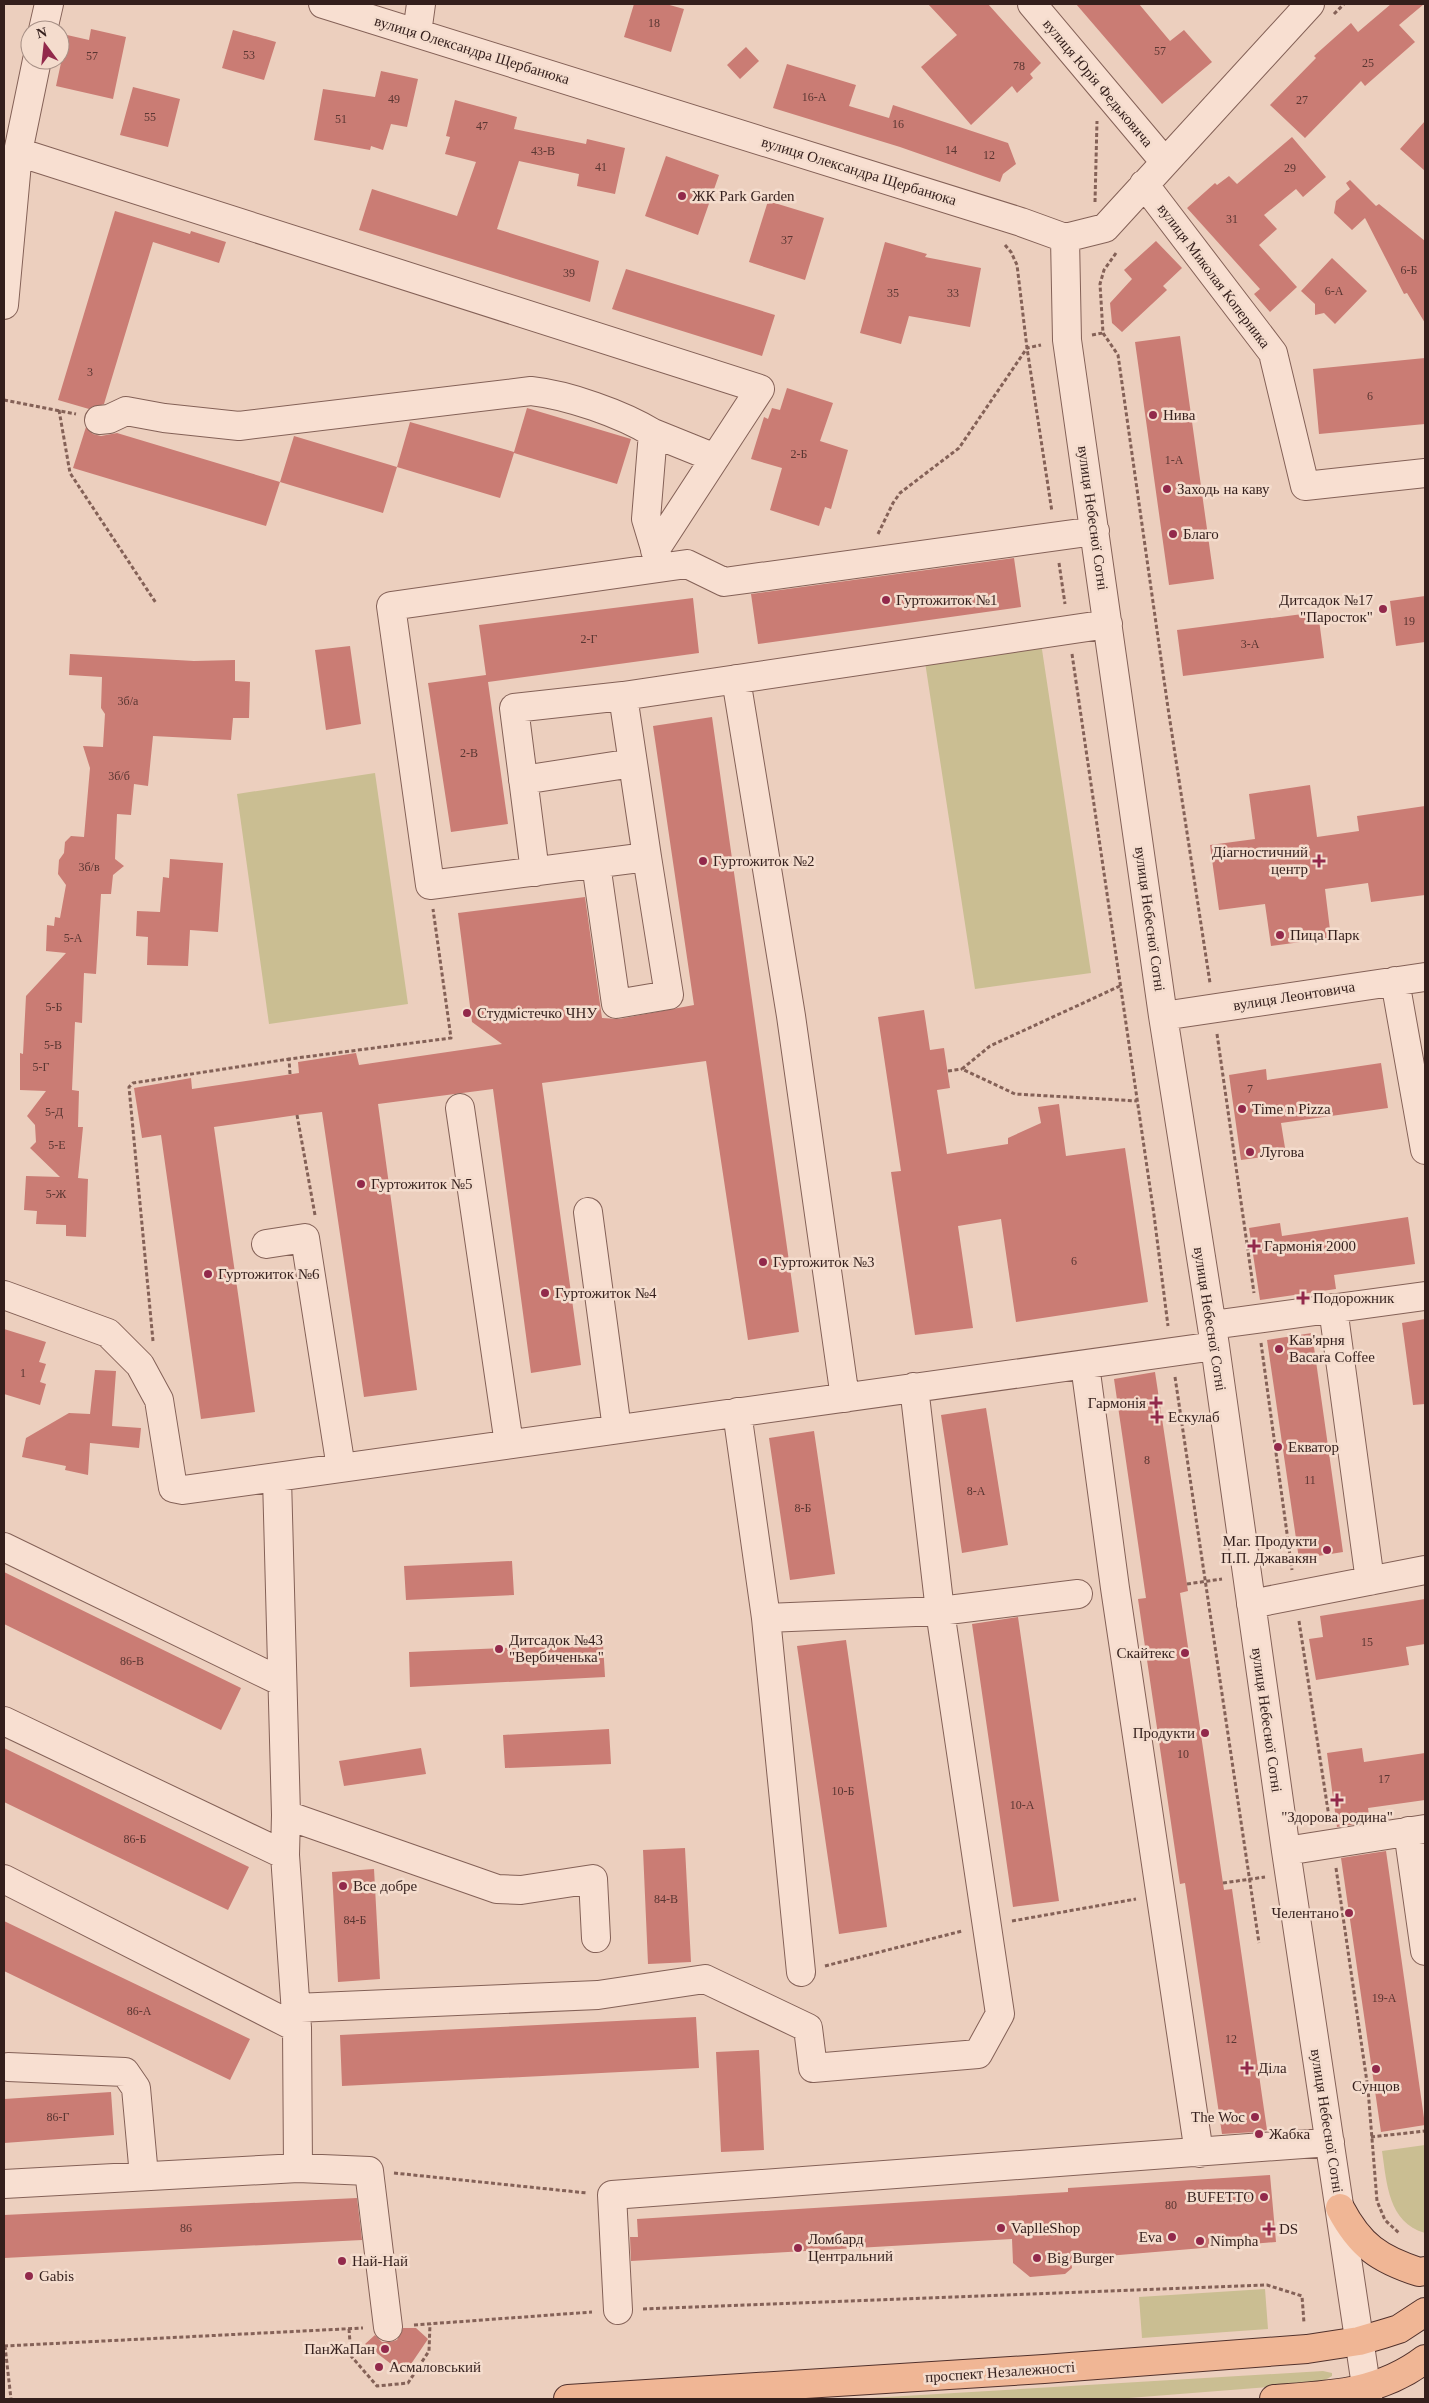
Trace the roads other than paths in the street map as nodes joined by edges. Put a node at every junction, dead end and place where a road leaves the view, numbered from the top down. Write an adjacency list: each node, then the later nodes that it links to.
1 (49, 4): 6 (street)
2 (323, 4): 7 (street, вулиця Олександра Щербанюка)
3 (421, 4): 7 (street)
4 (1032, 4): 10 (street, вулиця Юрія Федьковича)
5 (1310, 4): 10 (street)
6 (45, 20)
7 (417, 33): 12 (street, вулиця Олександра Щербанюка)
8 (35, 70): 9 (street)
9 (18, 152): 13 (street); 16 (street)
10 (1164, 161): 11 (street)
11 (1144, 184): 12 (street); 17 (street, вулиця Миколая Коперника)
12 (1065, 238): 18 (street, вулиця Небесної Сотні)
13 (4, 305)
14 (99, 420): 15 (street)
15 (653, 433): 16 (street); 19 (street)
16 (715, 458): 19 (street)
17 (1425, 473)
18 (1096, 531): 19 (street); 20 (street, вулиця Небесної Сотні)
19 (658, 559): 27 (street)
20 (1108, 624): 21 (street); 30 (street, вулиця Небесної Сотні)
21 (736, 679): 22 (street); 41 (street)
22 (623, 696): 23 (street); 24 (street)
23 (633, 763): 24 (street); 25 (street)
24 (523, 780): 27 (street)
25 (647, 857): 26 (street); 26 (street)
26 (596, 864): 27 (street)
27 (534, 872)
28 (1425, 977): 29 (street, вулиця Леонтовича)
29 (1395, 981): 30 (street, вулиця Леонтовича); 32 (street)
30 (1164, 1016): 38 (street, вулиця Небесної Сотні)
31 (460, 1108): 44 (street)
32 (1425, 1150)
33 (588, 1212): 43 (street)
34 (266, 1244): 45 (street)
35 (4, 1295): 46 (street)
36 (1425, 1296): 37 (street)
37 (1332, 1308): 38 (street); 49 (street)
38 (1214, 1336): 39 (street); 51 (street, вулиця Небесної Сотні)
39 (1086, 1365): 40 (street); 67 (street)
40 (914, 1387): 41 (street); 52 (street)
41 (845, 1398): 42 (street)
42 (737, 1412): 43 (street); 53 (street)
43 (618, 1429): 44 (street)
44 (509, 1444): 45 (street)
45 (341, 1468): 46 (street)
46 (277, 1478): 54 (street)
47 (4, 1547): 54 (street)
48 (1425, 1570): 49 (street)
49 (1370, 1581): 51 (street)
50 (1078, 1594): 52 (street)
51 (1251, 1604): 59 (street, вулиця Небесної Сотні)
52 (940, 1611): 53 (street); 64 (street)
53 (766, 1618): 63 (street)
54 (282, 1682): 56 (street)
55 (4, 1721): 58 (street)
56 (286, 1815): 58 (street); 61 (street)
57 (1417, 1830): 59 (street); 62 (street)
58 (285, 1855): 64 (street)
59 (1288, 1862): 66 (street, вулиця Небесної Сотні)
60 (4, 1879): 64 (street)
61 (596, 1938)
62 (1425, 1951)
63 (801, 1972)
64 (296, 2018): 68 (street)
65 (8, 2067): 69 (street)
66 (1330, 2142): 67 (street); 71 (street, вулиця Небесної Сотні)
67 (1199, 2153): 73 (street)
68 (298, 2168): 69 (street); 75 (street)
69 (144, 2176): 70 (street)
70 (4, 2184)
71 (1340, 2208): 72 (main road); 76 (street, вулиця Небесної Сотні)
72 (1425, 2272)
73 (618, 2310)
74 (1425, 2312): 76 (main road, проспект Незалежності)
75 (388, 2326)
76 (1359, 2341): 78 (street, вулиця Небесної Сотні); 79 (main road, проспект Незалежності)
77 (1425, 2359): 78 (main road)
78 (1368, 2394): 80 (main road)
79 (568, 2399)
80 (1274, 2399)

